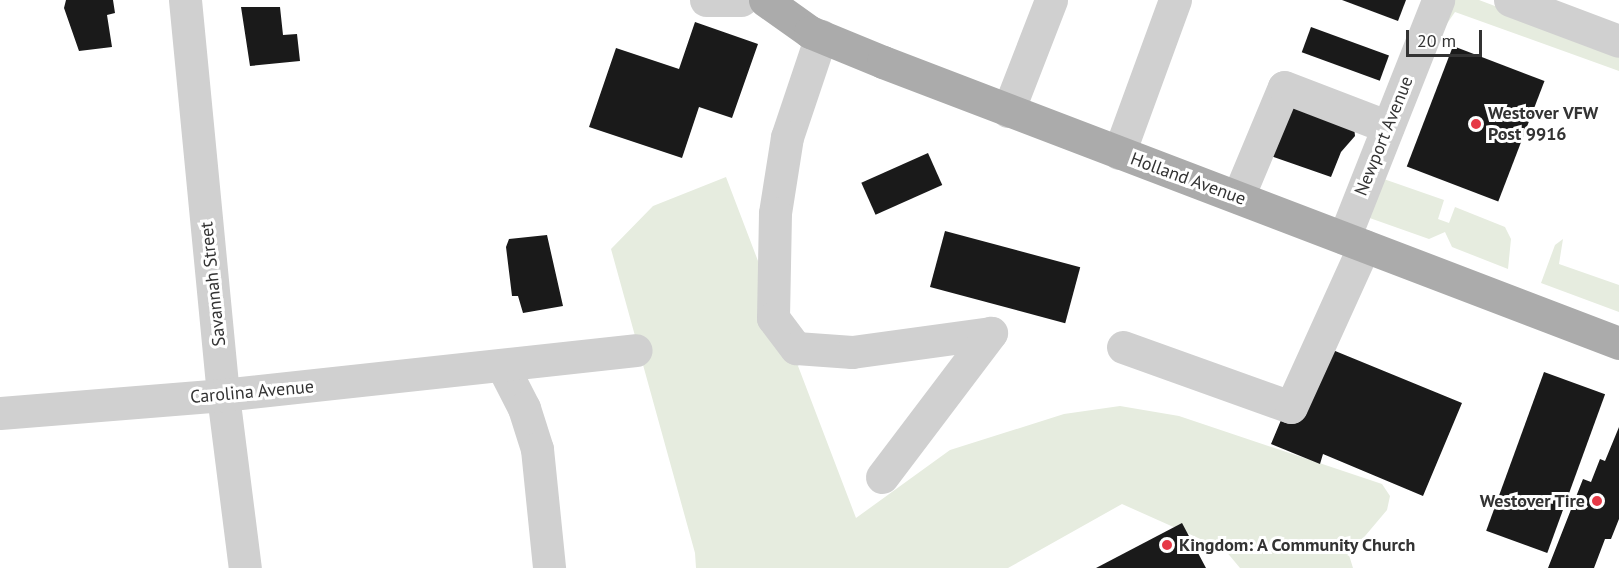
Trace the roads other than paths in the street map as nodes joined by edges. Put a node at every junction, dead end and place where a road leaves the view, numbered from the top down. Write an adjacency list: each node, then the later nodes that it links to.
1 (185, 0): 20 (street, Savannah Street)
2 (706, 0): 3 (street)
3 (741, 0)
4 (765, 0): 9 (main road, Holland Avenue)
5 (1051, 0): 11 (street)
6 (1175, 0): 13 (street)
7 (1438, 0): 12 (street, Newport Avenue)
8 (1510, 0): 10 (street)
9 (821, 36): 11 (main road, Holland Avenue); 22 (street)
10 (1619, 41)
11 (1008, 111): 13 (main road, Holland Avenue)
12 (1388, 128): 14 (street); 15 (street, Newport Avenue)
13 (1119, 153): 14 (main road, Holland Avenue)
14 (1238, 197): 15 (main road, Holland Avenue)
15 (1354, 242): 16 (main road, Holland Avenue); 17 (street, Newport Avenue)
16 (1619, 343)
17 (1123, 347)
18 (636, 350): 19 (street, Carolina Avenue)
19 (503, 367): 20 (street, Carolina Avenue); 24 (street)
20 (224, 396): 21 (street, Carolina Avenue); 23 (street, Savannah Street)
21 (0, 413)
22 (882, 477)
23 (245, 568)
24 (549, 568)

